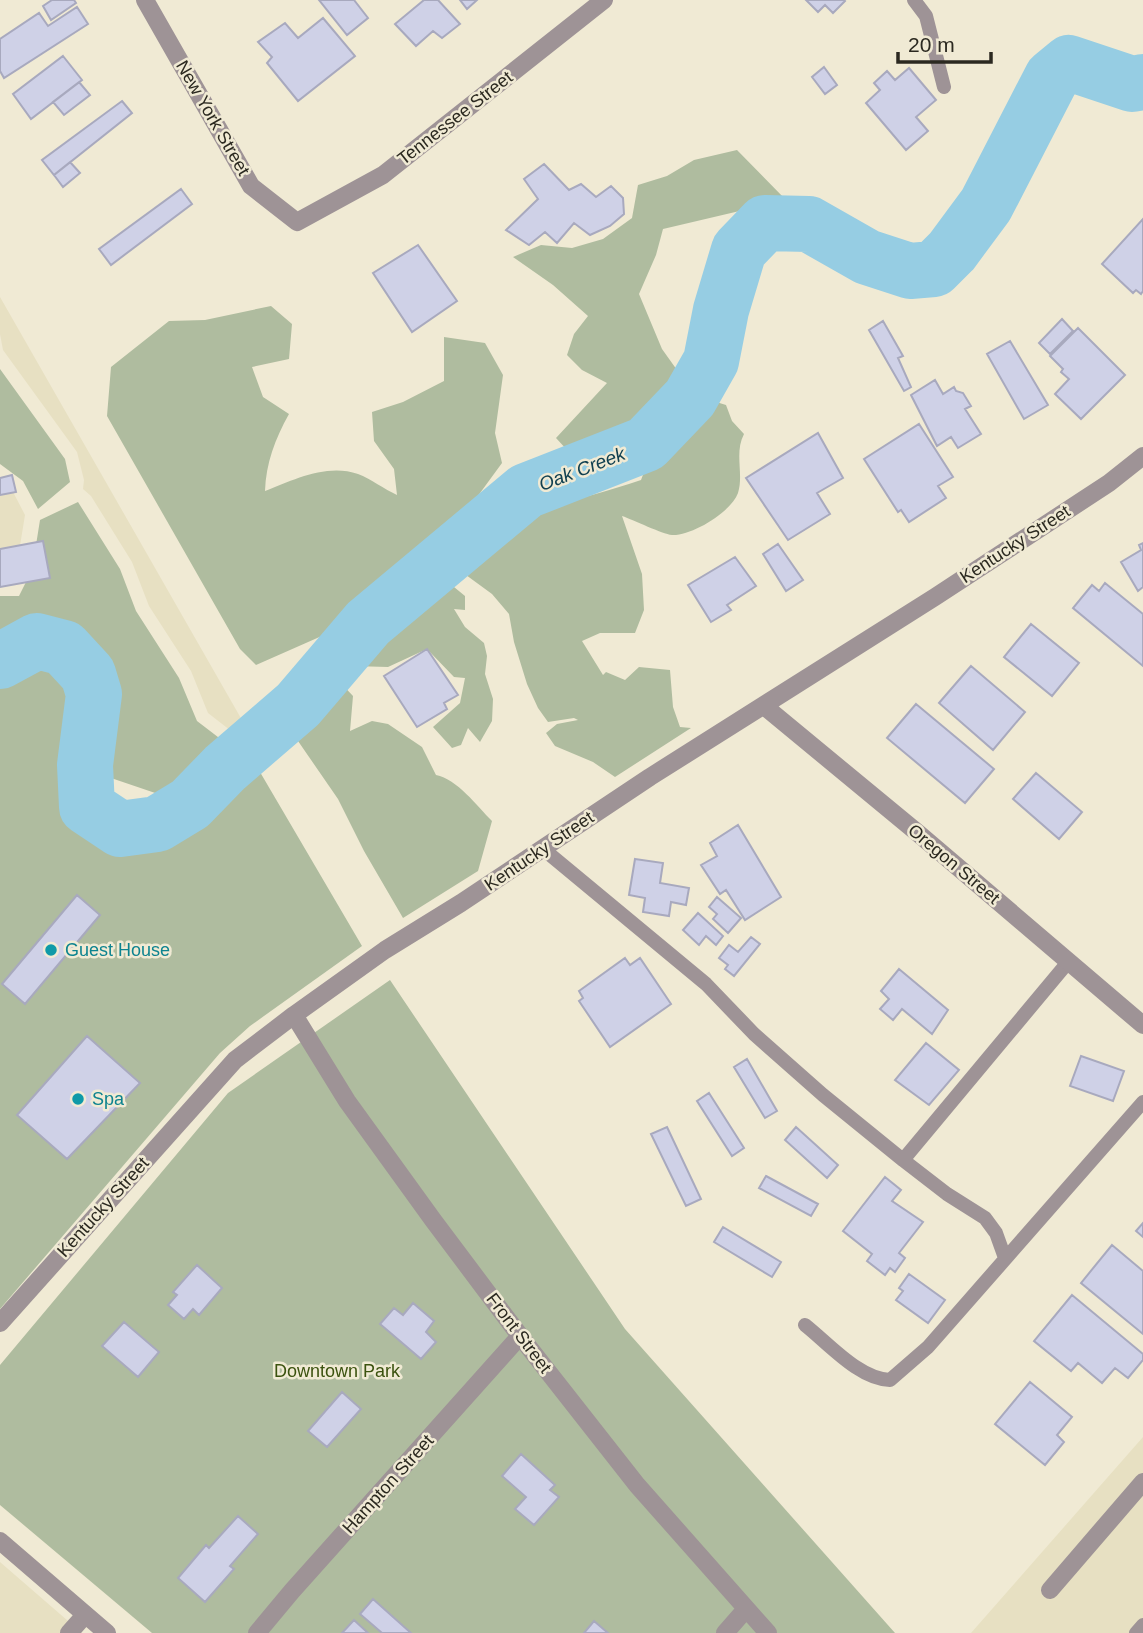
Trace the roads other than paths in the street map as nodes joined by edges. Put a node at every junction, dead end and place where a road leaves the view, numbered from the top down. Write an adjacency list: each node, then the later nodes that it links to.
1 (145, 0): 5 (street, New York Street)
2 (604, 0): 5 (street, Tennessee Street)
3 (914, 0): 4 (lane)
4 (944, 87)
5 (297, 222)
6 (1143, 456): 7 (street, Kentucky Street)
7 (764, 706): 8 (street, Kentucky Street); 9 (street, Oregon Street)
8 (542, 848): 10 (street, Kentucky Street); 13 (lane)
9 (1069, 961): 11 (street, Oregon Street); 13 (lane)
10 (294, 1015): 15 (street, Kentucky Street); 17 (street, Front Street)
11 (1143, 1025)
12 (1143, 1102): 14 (lane)
13 (903, 1160): 14 (lane)
14 (1005, 1258): 16 (lane)
15 (0, 1323)
16 (805, 1325)
17 (520, 1336): 21 (street, Front Street); 26 (street, Hampton Street)
18 (1143, 1482): 20 (street)
19 (0, 1541): 22 (street)
20 (1049, 1590)
21 (746, 1609): 27 (street); 28 (street, Front Street)
22 (85, 1615): 24 (street); 25 (street)
23 (1143, 1625): 29 (lane)
24 (69, 1633)
25 (107, 1633)
26 (257, 1633)
27 (725, 1633)
28 (768, 1633)
29 (1136, 1633)

